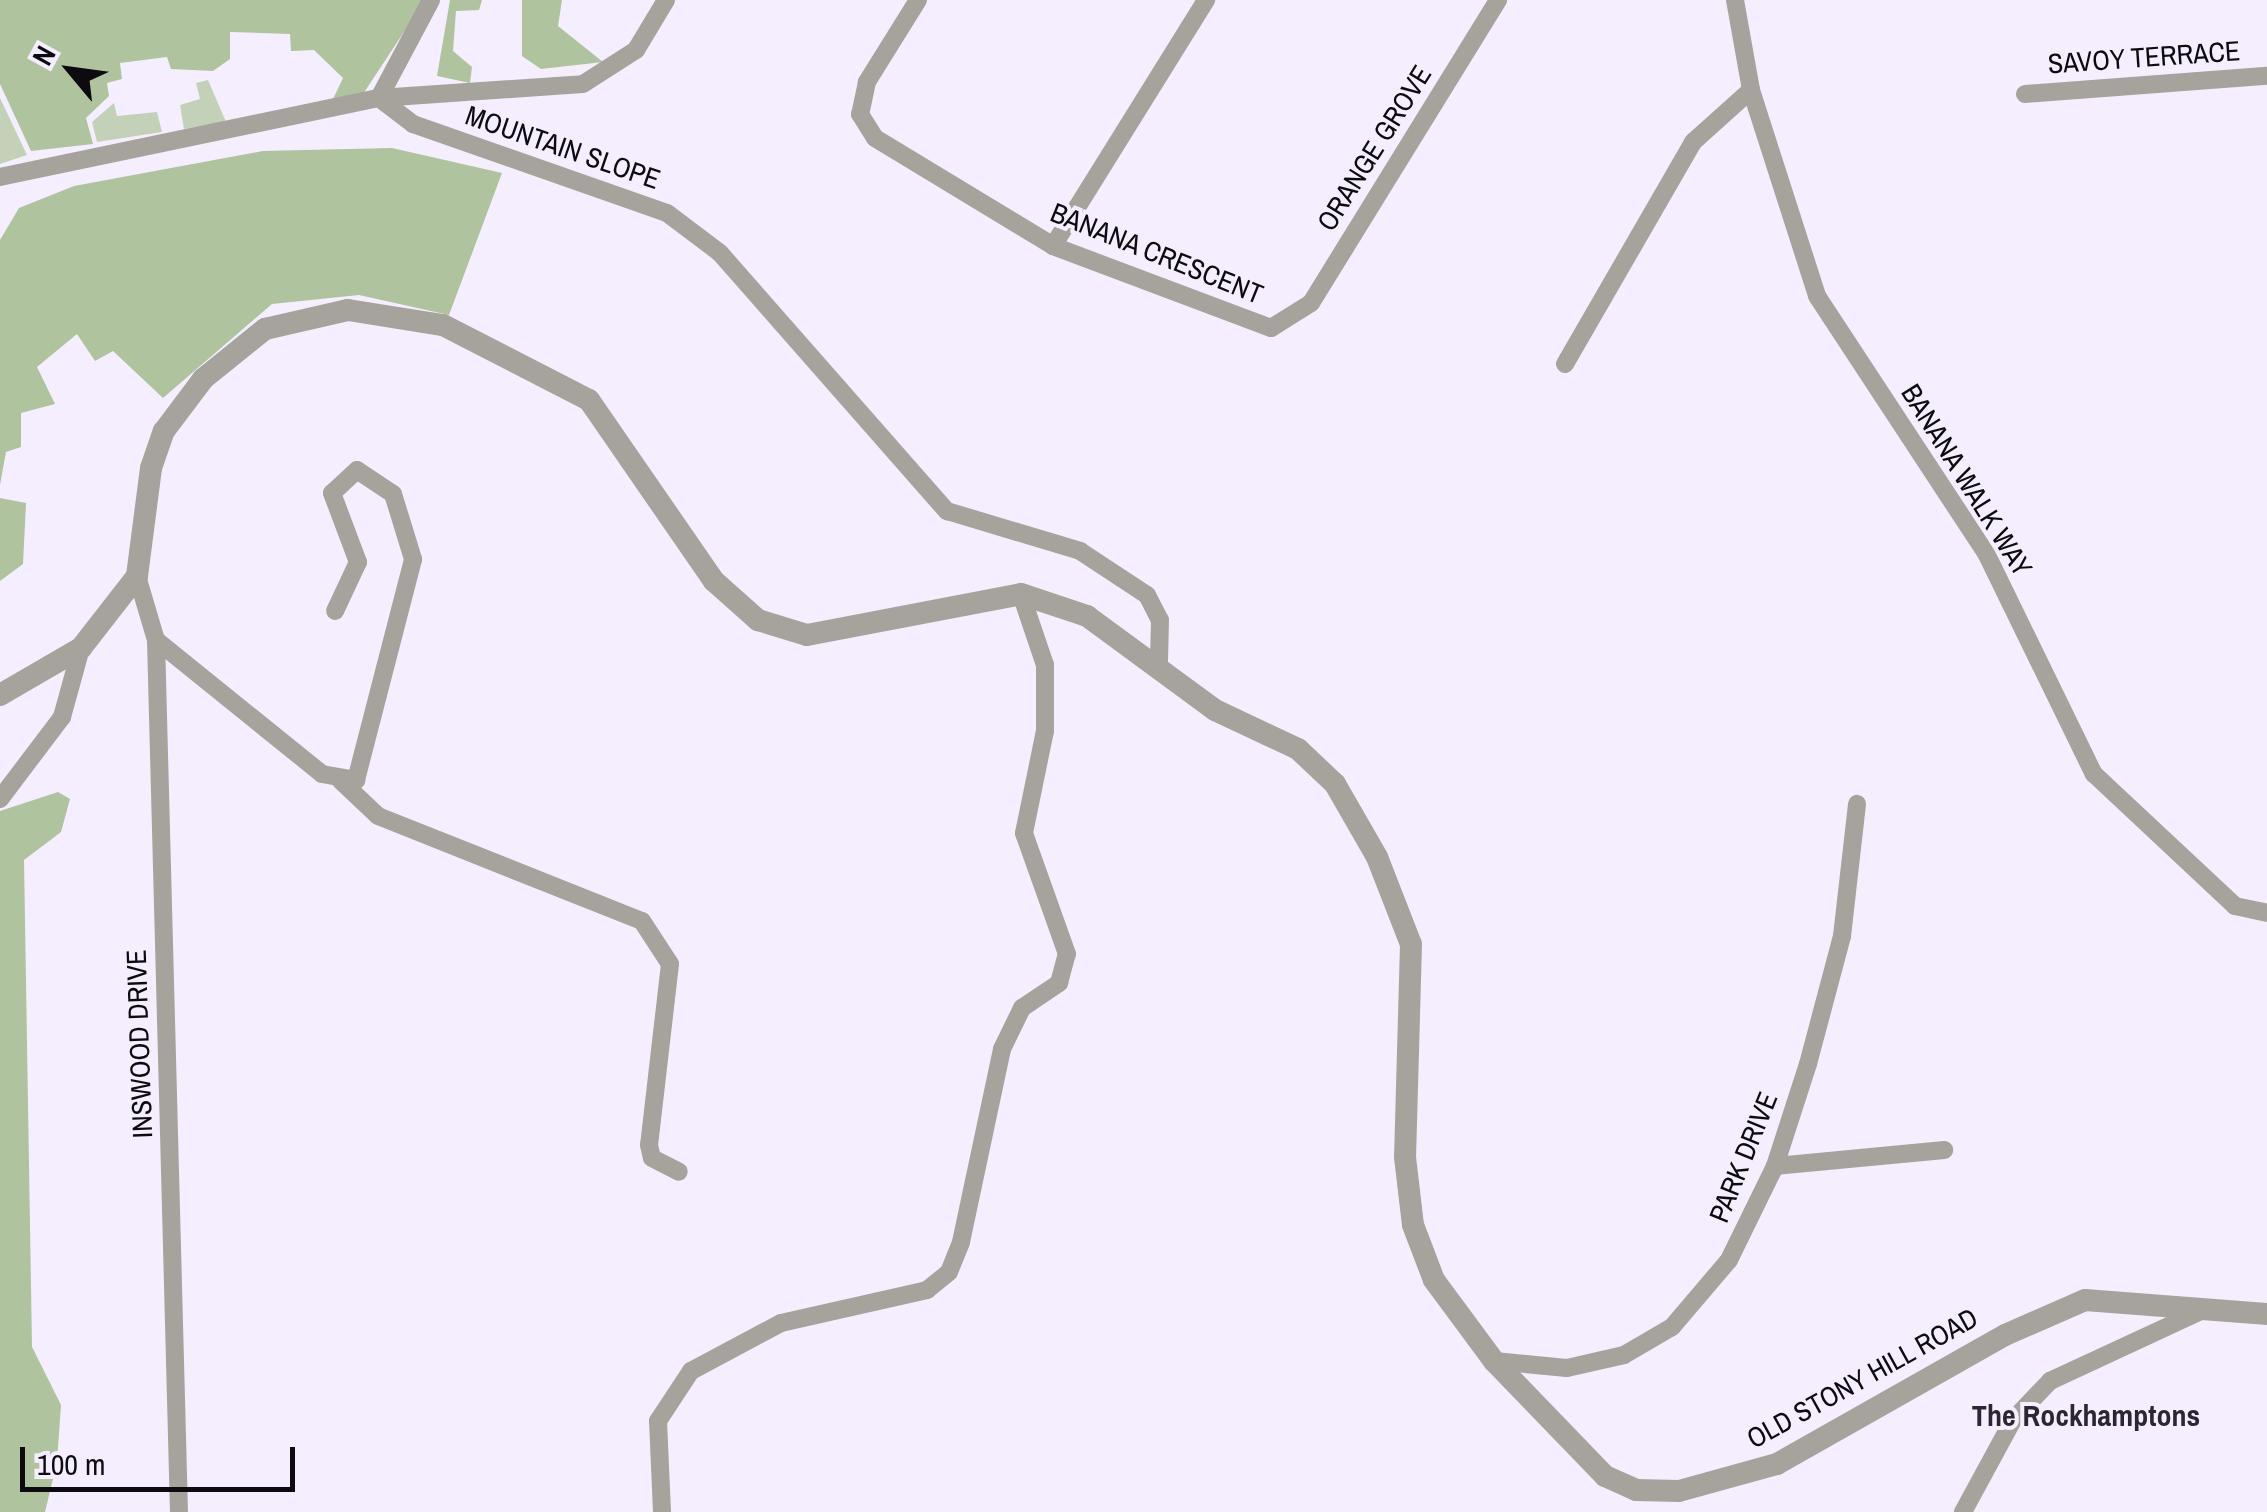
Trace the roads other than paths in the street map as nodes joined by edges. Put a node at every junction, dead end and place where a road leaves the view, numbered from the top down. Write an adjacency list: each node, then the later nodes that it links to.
1 (432, 0): 10 (street)
2 (666, 0): 10 (street)
3 (918, 0): 12 (street, BANANA CRESCENT)
4 (1206, 0): 12 (street)
5 (1498, 0): 13 (street, ORANGE GROVE)
6 (1735, 0): 8 (street, BANANA WALK WAY)
7 (2267, 76): 9 (street, SAVOY TERRACE)
8 (1751, 90): 14 (street); 25 (street, BANANA WALK WAY)
9 (2025, 94)
10 (379, 98): 11 (street); 20 (street, MOUNTAIN SLOPE)
11 (0, 178)
12 (1053, 246): 13 (street, BANANA CRESCENT)
13 (1292, 321)
14 (1565, 364)
15 (137, 576): 16 (street, OLD STONY HILL ROAD); 18 (street, INSWOOD DRIVE); 19 (street, OLD STONY HILL ROAD)
16 (1021, 594): 20 (street, OLD STONY HILL ROAD); 33 (street)
17 (335, 611): 22 (street)
18 (156, 640): 22 (street); 32 (street, INSWOOD DRIVE)
19 (81, 648): 21 (street, OLD STONY HILL ROAD); 23 (street)
20 (1159, 662): 31 (street, OLD STONY HILL ROAD)
21 (0, 694)
22 (341, 781): 28 (street)
23 (0, 799)
24 (1857, 804): 27 (street, PARK DRIVE)
25 (2267, 914)
26 (1944, 1150): 27 (street)
27 (1775, 1166): 31 (street, PARK DRIVE)
28 (679, 1172)
29 (2212, 1306): 30 (street, OLD STONY HILL ROAD); 31 (street, OLD STONY HILL ROAD); 34 (street)
30 (2267, 1314)
31 (1494, 1361)
32 (179, 1512)
33 (662, 1512)
34 (1963, 1512)

